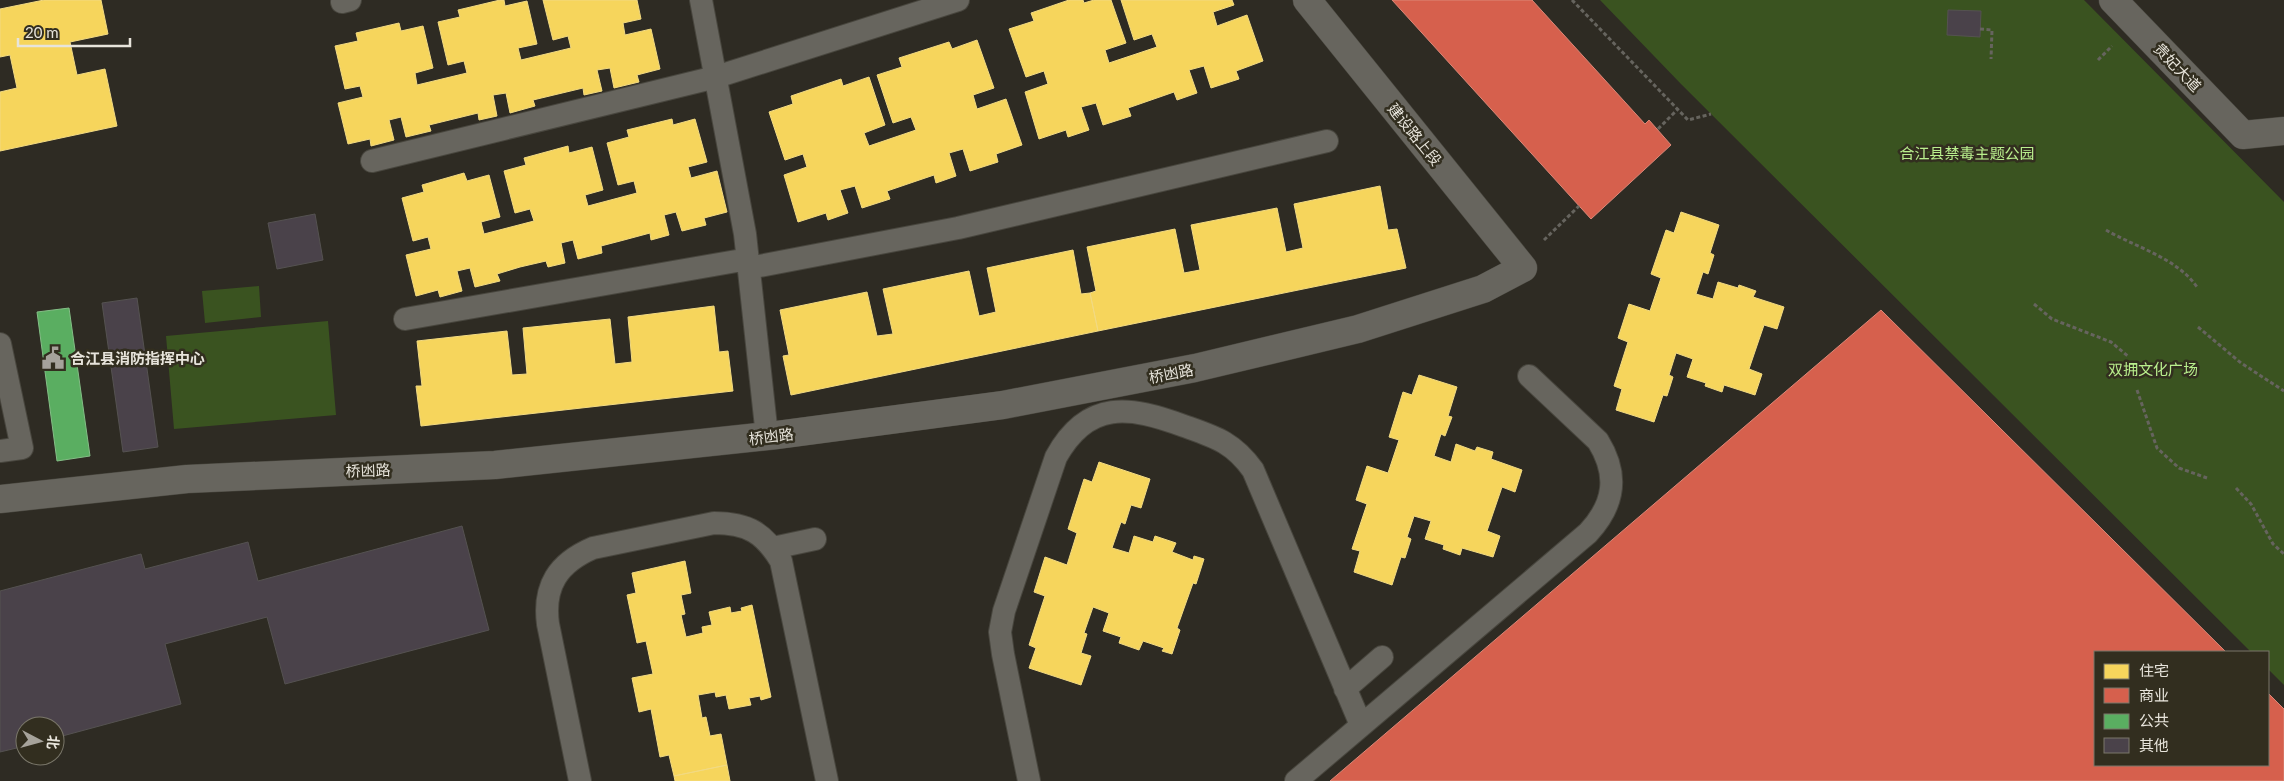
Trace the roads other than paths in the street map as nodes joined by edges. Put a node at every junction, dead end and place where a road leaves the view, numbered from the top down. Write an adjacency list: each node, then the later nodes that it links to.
1 (701, 0): 5 (lane)
2 (958, 0): 5 (lane)
3 (1307, 0): 10 (street, 建设路上段)
4 (2112, 0): 6 (street, 贵妃大道)
5 (716, 77): 8 (lane); 9 (lane)
6 (2284, 131)
7 (1327, 141): 9 (lane)
8 (372, 161)
9 (748, 263): 11 (lane); 14 (lane)
10 (1522, 266): 14 (street, 桥凼路)
11 (405, 319)
12 (0, 344): 15 (lane)
13 (1529, 376): 21 (lane)
14 (767, 436): 16 (street, 桥凼路)
15 (0, 451)
16 (0, 499)
17 (815, 539): 18 (lane)
18 (773, 548): 22 (lane); 23 (lane)
19 (1382, 658): 20 (lane)
20 (1345, 689): 21 (lane); 24 (lane)
21 (1361, 725): 25 (lane)
22 (580, 781)
23 (827, 781)
24 (1029, 781)
25 (1296, 781)

